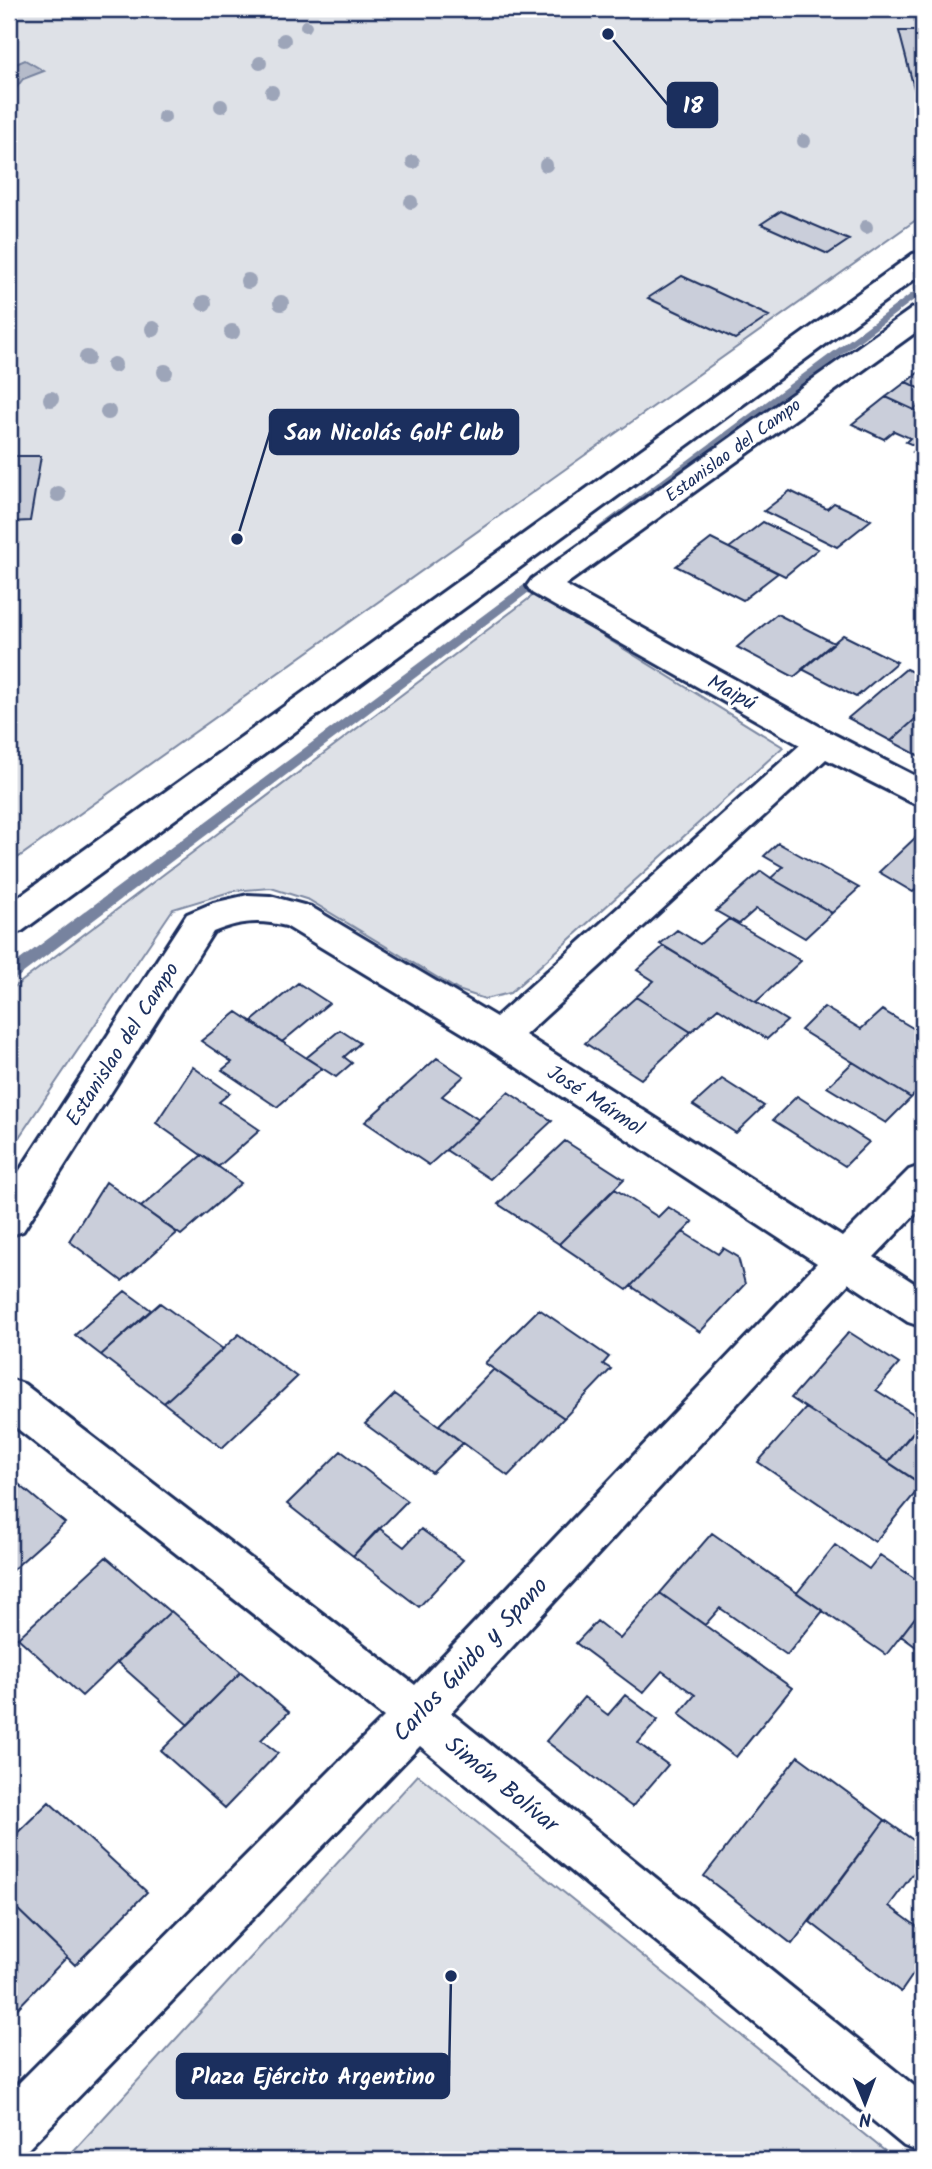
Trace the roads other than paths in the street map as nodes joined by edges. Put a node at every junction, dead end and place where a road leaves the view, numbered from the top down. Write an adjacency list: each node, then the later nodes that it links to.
1 (923, 260): 7 (street)
2 (923, 314): 3 (street, Estanislao del Campo)
3 (543, 586): 4 (street, Maipú)
4 (824, 743): 5 (street, Maipú); 8 (street)
5 (923, 794)
6 (261, 906): 8 (street, José Mármol); 10 (street, Estanislao del Campo)
7 (9, 922)
8 (499, 1037): 11 (street, José Mármol)
9 (923, 1181): 11 (street, Carlos Guido y Spano)
10 (9, 1220)
11 (846, 1259): 12 (street, José Mármol); 14 (street, Carlos Guido y Spano)
12 (923, 1310)
13 (9, 1397): 14 (street, Simón Bolívar)
14 (418, 1715): 15 (street, Simón Bolívar); 16 (street, Carlos Guido y Spano)
15 (923, 2127)
16 (9, 2130)

